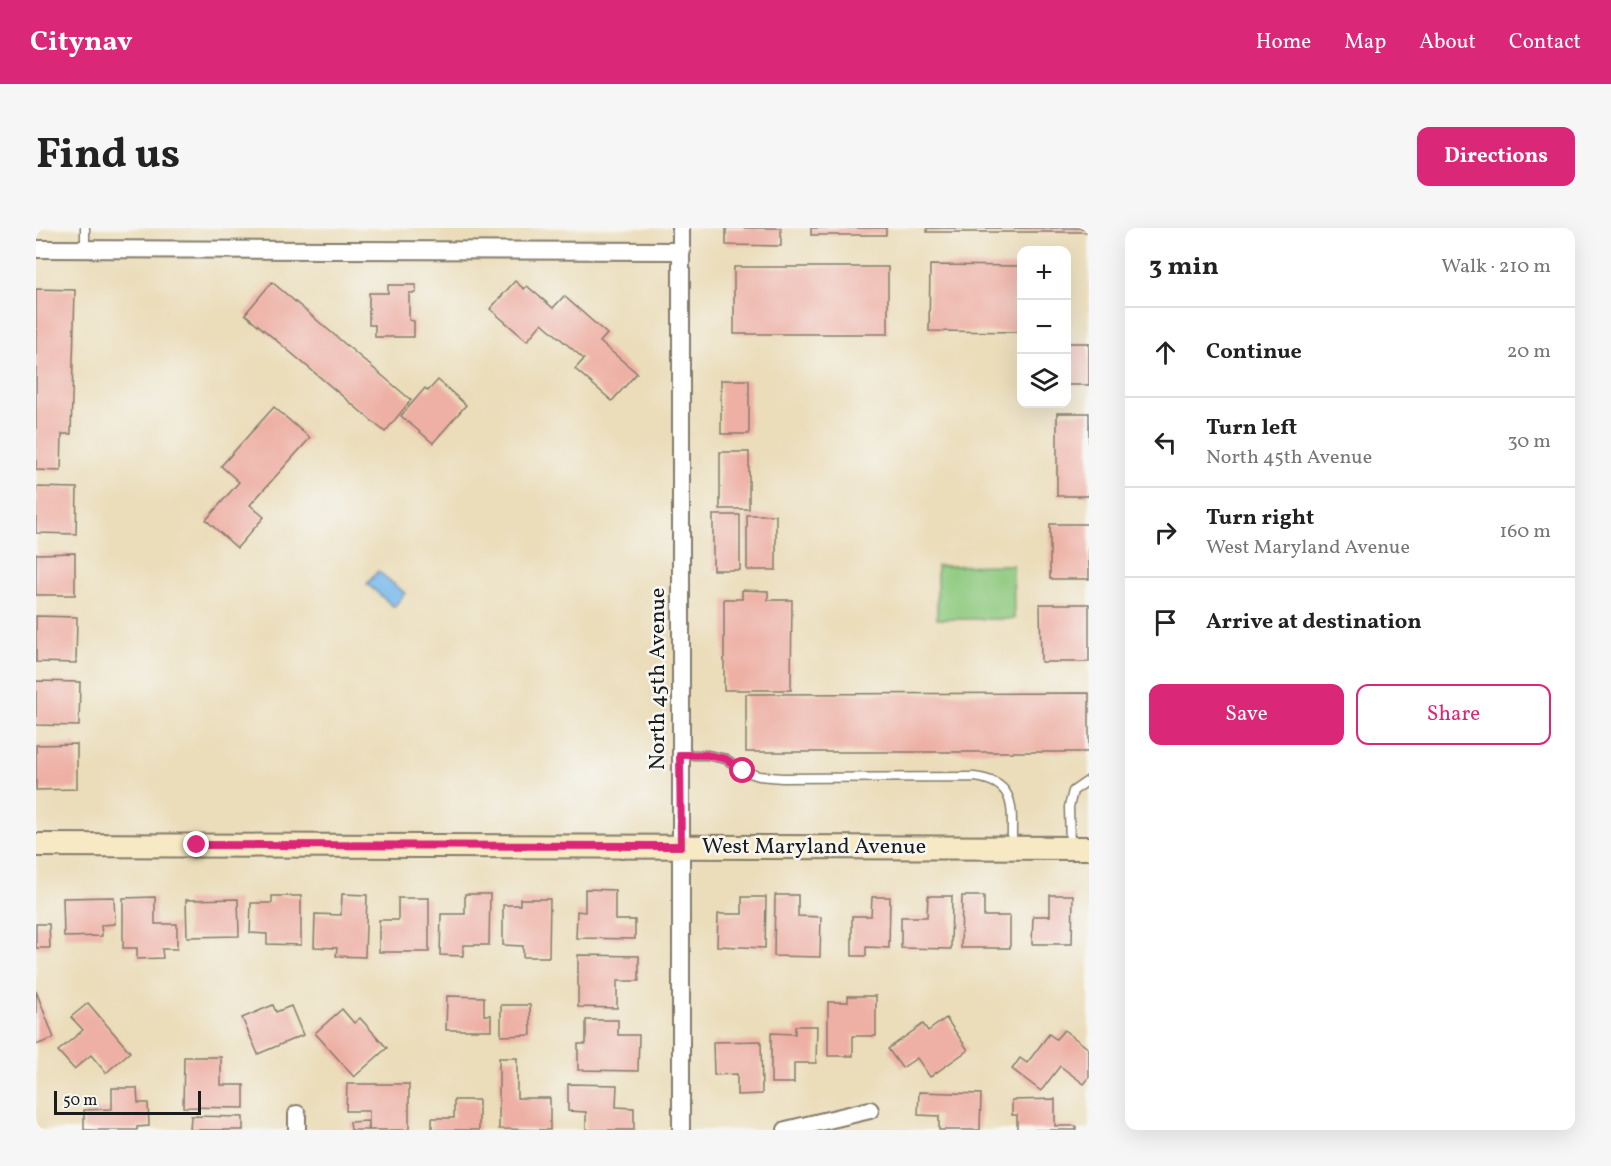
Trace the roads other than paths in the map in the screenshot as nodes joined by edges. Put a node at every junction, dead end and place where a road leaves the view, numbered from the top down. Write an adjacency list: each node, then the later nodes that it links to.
1 (86, 228): 4 (lane)
2 (681, 228): 5 (street, North 45th Avenue)
3 (36, 249): 4 (street)
4 (86, 250): 5 (street)
5 (682, 251): 6 (street, North 45th Avenue)
6 (680, 755): 9 (street, North 45th Avenue); 10 (lane)
7 (1089, 780): 11 (lane)
8 (36, 845): 9 (street, West Maryland Avenue)
9 (681, 846): 10 (street, West Maryland Avenue); 13 (street, North 45th Avenue)
10 (1012, 848): 11 (street, West Maryland Avenue)
11 (1079, 848)
12 (870, 1110): 14 (street)
13 (681, 1130)
14 (786, 1130)

